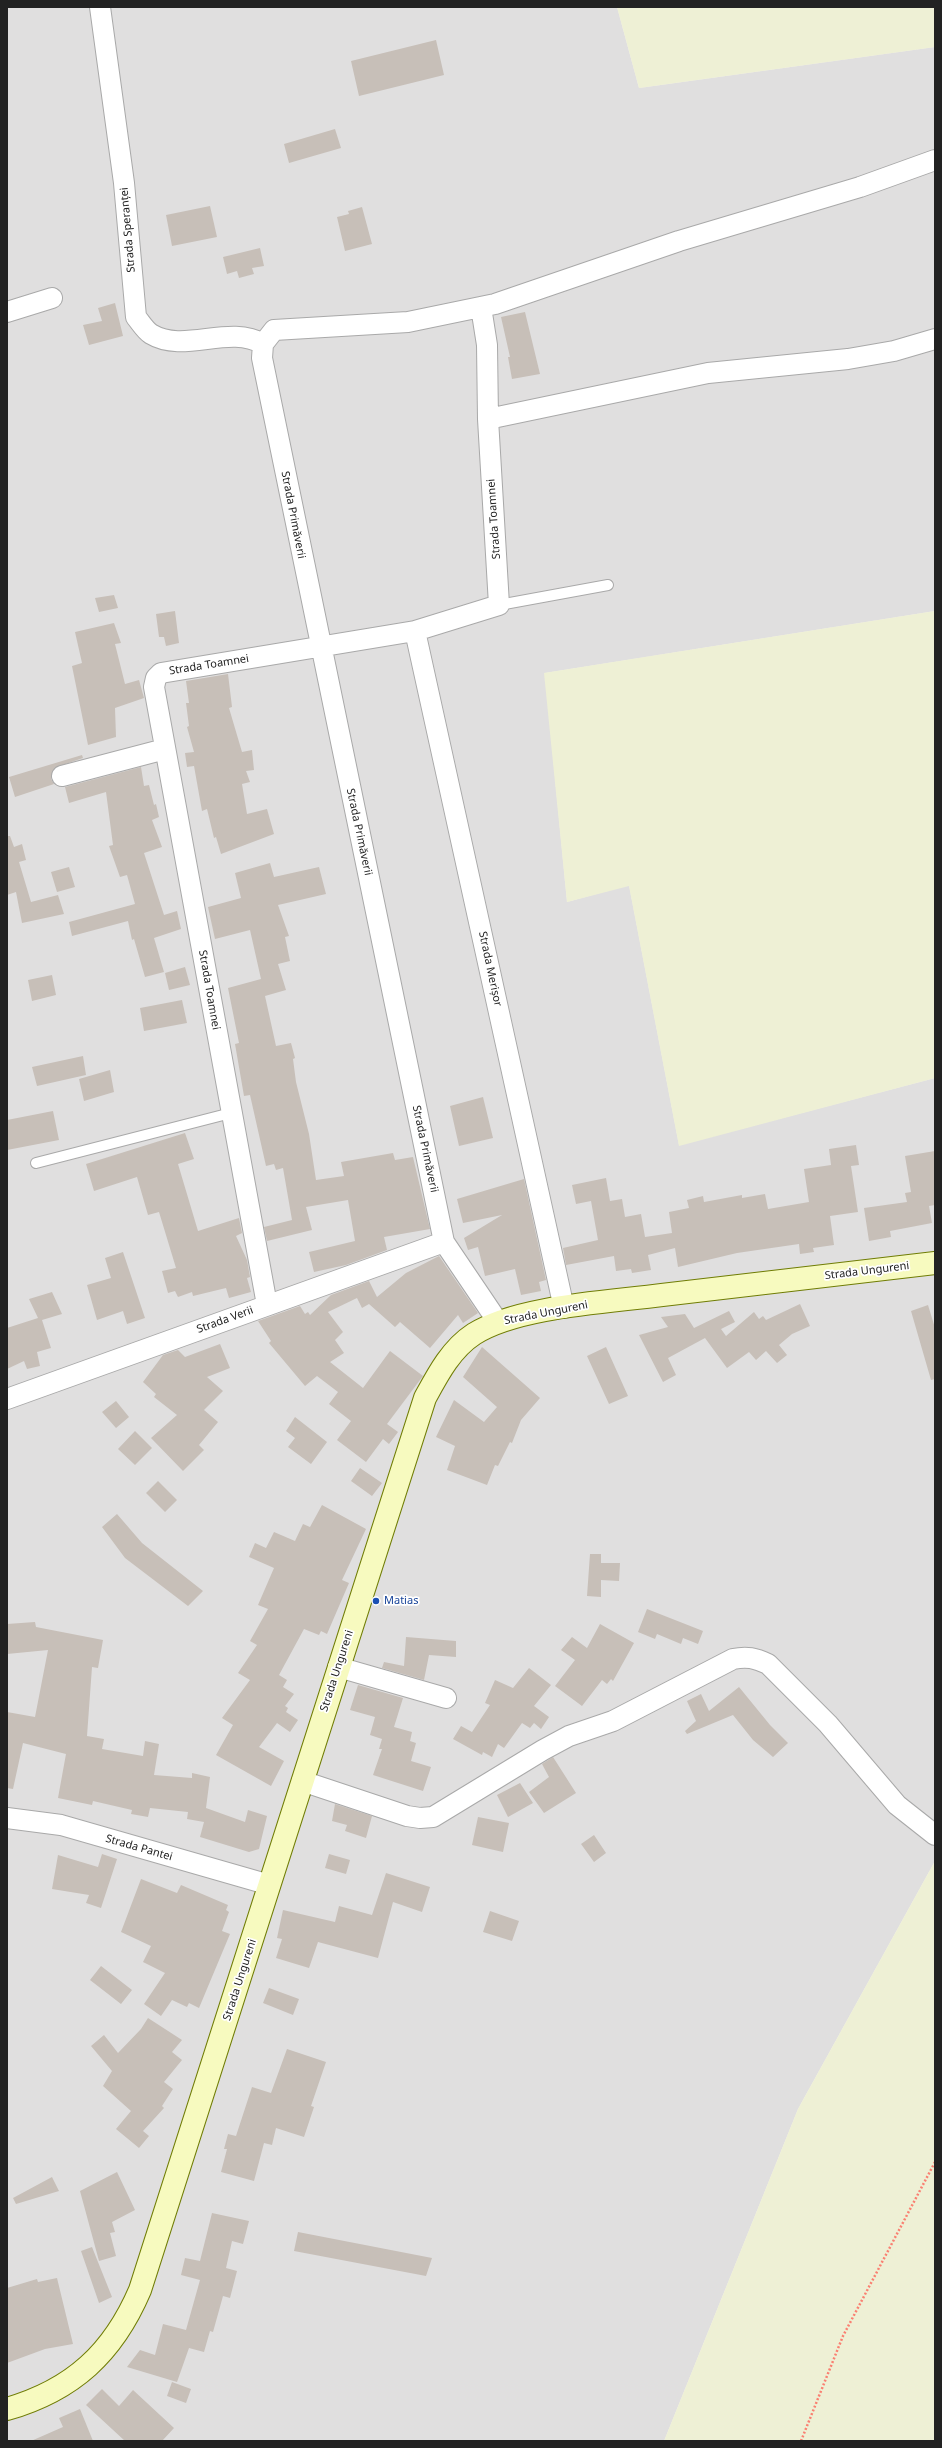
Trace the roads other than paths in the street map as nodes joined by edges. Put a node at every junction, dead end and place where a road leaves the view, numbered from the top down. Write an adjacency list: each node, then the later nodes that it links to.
1 (100, 7): 6 (street, Strada Speranței)
2 (935, 160): 4 (street)
3 (52, 298): 5 (street)
4 (481, 307): 6 (street); 8 (street, Strada Toamnei)
5 (7, 312)
6 (268, 337): 12 (street, Strada Primăverii)
7 (935, 339): 8 (street)
8 (488, 419): 10 (street, Strada Toamnei)
9 (608, 584): 10 (lane)
10 (499, 605): 11 (street, Strada Toamnei)
11 (415, 631): 12 (street, Strada Toamnei); 20 (street, Strada Merișor)
12 (320, 647): 13 (street, Strada Toamnei); 17 (street, Strada Primăverii)
13 (165, 749): 14 (street); 15 (street, Strada Toamnei)
14 (62, 776)
15 (231, 1113): 16 (lane); 19 (street, Strada Toamnei)
16 (36, 1163)
17 (444, 1242): 19 (street, Strada Verii); 21 (street, Strada Primăverii)
18 (935, 1263): 20 (main road, Strada Ungureni)
19 (266, 1305): 22 (street, Strada Verii)
20 (564, 1308): 21 (main road, Strada Ungureni)
21 (498, 1322): 23 (main road, Strada Ungureni)
22 (7, 1399)
23 (338, 1667): 24 (street); 25 (main road, Strada Ungureni)
24 (446, 1698)
25 (302, 1781): 27 (street); 28 (main road, Strada Ungureni)
26 (7, 1818): 28 (street, Strada Pantei)
27 (935, 1835)
28 (270, 1885): 29 (main road, Strada Ungureni)
29 (7, 2409)

